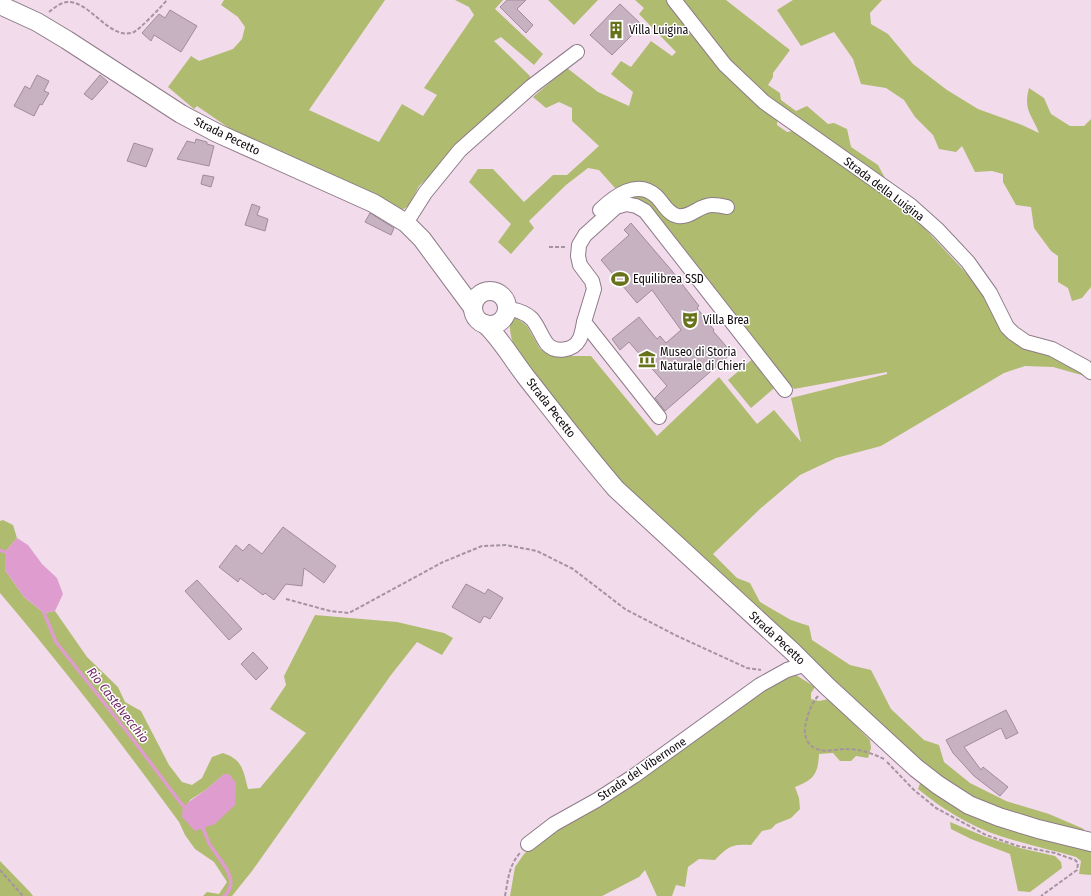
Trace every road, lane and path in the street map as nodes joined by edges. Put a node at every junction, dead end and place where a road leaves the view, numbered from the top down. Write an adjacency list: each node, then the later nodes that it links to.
1 (167, 0): 4 (path)
2 (674, 0): 18 (street, Strada della Luigina)
3 (0, 5): 4 (main road, Strada Pecetto)
4 (37, 22): 7 (main road, Strada Pecetto)
5 (577, 52): 7 (street)
6 (727, 207): 8 (street)
7 (406, 223): 11 (main road, Strada Pecetto)
8 (592, 228): 10 (street); 19 (street)
9 (549, 246): 10 (path)
10 (579, 248): 15 (street)
11 (446, 272): 12 (main road, Strada Pecetto); 13 (main road, Strada Pecetto)
12 (484, 292): 13 (main road); 14 (main road, Strada Pecetto)
13 (473, 308): 16 (main road, Strada Pecetto)
14 (505, 312): 15 (street); 16 (main road); 17 (main road, Strada Pecetto)
15 (584, 322): 20 (street)
16 (485, 324): 17 (main road, Strada Pecetto)
17 (515, 362): 22 (main road, Strada Pecetto)
18 (1091, 372)
19 (785, 390)
20 (659, 417)
21 (286, 599): 23 (path)
22 (806, 664): 24 (main road, Strada Pecetto); 25 (street, Strada del Vibernone)
23 (762, 670)
24 (1091, 842)
25 (528, 844): 28 (path)
26 (0, 870): 27 (path)
27 (23, 896)
28 (505, 896)

